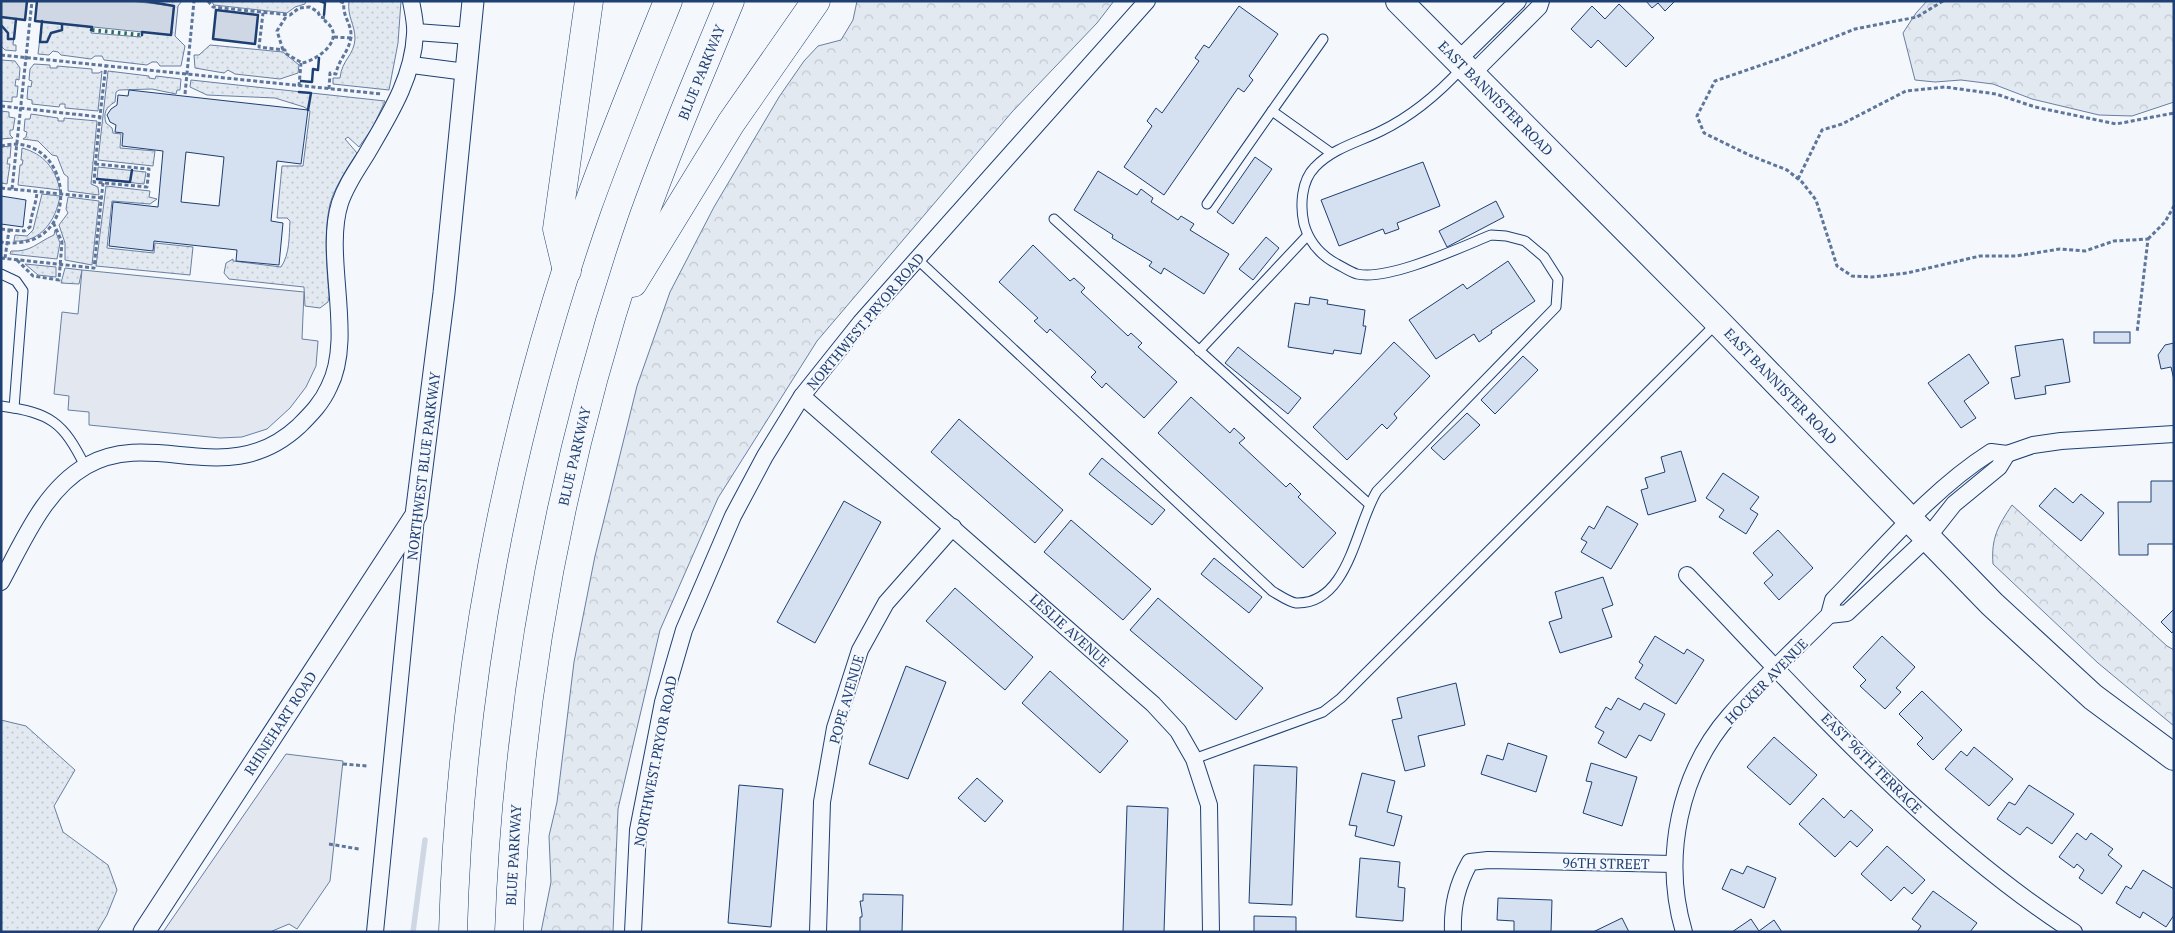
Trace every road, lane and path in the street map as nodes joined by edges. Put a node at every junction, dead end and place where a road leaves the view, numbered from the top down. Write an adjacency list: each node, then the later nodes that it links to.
1 (32, 1): 25 (path)
2 (194, 1): 31 (path)
3 (208, 1): 16 (path)
4 (338, 1): 21 (path)
5 (411, 1): 18 (street)
6 (473, 1): 19 (street, NORTHWEST BLUE PARKWAY)
7 (589, 1): 66 (highway)
8 (668, 1): 66 (highway)
9 (730, 1): 68 (highway, BLUE PARKWAY)
10 (816, 1): 68 (highway)
11 (1148, 1): 63 (street, NORTHWEST PRYOR ROAD)
12 (1399, 1): 29 (main road, EAST BANNISTER ROAD)
13 (1518, 1): 29 (street)
14 (1541, 1): 29 (street)
15 (1943, 1): 45 (path)
16 (263, 13): 17 (path); 23 (path)
17 (286, 15): 20 (path); 23 (path)
18 (416, 32): 19 (street); 27 (street)
19 (470, 36): 30 (street, NORTHWEST BLUE PARKWAY)
20 (334, 37): 21 (path); 26 (path)
21 (351, 38): 33 (path)
22 (1323, 39): 38 (lane)
23 (283, 50): 26 (path)
24 (1, 55): 25 (path)
25 (26, 58): 28 (path); 37 (path)
26 (301, 63): 32 (path)
27 (412, 65): 30 (street); 35 (street)
28 (106, 66): 31 (path); 40 (path)
29 (1465, 67): 43 (lane); 69 (main road, EAST BANNISTER ROAD)
30 (466, 72): 79 (street, NORTHWEST BLUE PARKWAY)
31 (187, 74): 32 (path); 34 (path)
32 (299, 86): 33 (path)
33 (329, 89): 35 (path)
34 (185, 94)
35 (393, 96): 77 (street)
36 (1, 106): 37 (path)
37 (21, 108): 40 (path); 41 (path)
38 (1272, 111): 43 (lane); 52 (lane)
39 (2174, 113): 45 (path)
40 (100, 117): 44 (path)
41 (17, 145): 42 (path); 48 (path); 50 (path)
42 (1, 146)
43 (1331, 153): 58 (lane)
44 (95, 164): 46 (path); 46 (path)
45 (1798, 179): 59 (path)
46 (103, 183): 51 (path)
47 (1, 188): 48 (path)
48 (12, 189): 49 (path)
49 (37, 192): 50 (path); 57 (path)
50 (62, 194): 51 (path); 55 (path)
51 (102, 198): 65 (path)
52 (1207, 204)
53 (2174, 206): 59 (path)
54 (1054, 219): 71 (lane)
55 (53, 222): 61 (path); 65 (path)
56 (1, 229): 57 (path)
57 (9, 230): 61 (path)
58 (1308, 236): 71 (lane); 78 (lane)
59 (2148, 239): 70 (path)
60 (1, 242): 61 (path)
61 (7, 243): 62 (path)
62 (3, 258): 64 (path)
63 (917, 259): 72 (street, NORTHWEST PRYOR ROAD); 78 (lane)
64 (16, 260): 65 (path); 65 (path)
65 (60, 264)
66 (567, 272): 95 (highway)
67 (1, 274): 74 (lane)
68 (610, 321): 96 (highway, BLUE PARKWAY)
69 (1718, 322): 81 (main road, EAST BANNISTER ROAD); 87 (lane)
70 (2137, 333)
71 (1199, 351): 78 (lane)
72 (802, 396): 80 (street, LESLIE AVENUE); 97 (street, NORTHWEST PRYOR ROAD)
73 (1, 406): 74 (lane)
74 (14, 408): 77 (lane)
75 (2174, 434): 76 (street)
76 (2007, 454): 81 (street); 81 (street)
77 (85, 466): 83 (street)
78 (1369, 504)
79 (416, 515): 93 (street, RHINEHART ROAD); 94 (street, NORTHWEST BLUE PARKWAY)
80 (953, 527): 87 (street, LESLIE AVENUE); 98 (street, POPE AVENUE)
81 (1920, 529): 84 (street, HOCKER AVENUE); 84 (street, HOCKER AVENUE); 86 (main road, EAST BANNISTER ROAD)
82 (1687, 575): 85 (street, EAST 96TH TERRACE)
83 (1, 582)
84 (1829, 615): 85 (street, HOCKER AVENUE)
85 (1777, 668): 92 (street, HOCKER AVENUE); 102 (street, EAST 96TH TERRACE)
86 (2174, 758)
87 (1194, 759): 99 (street, LESLIE AVENUE)
88 (343, 764): 89 (path)
89 (368, 766)
90 (329, 844): 91 (path)
91 (359, 849)
92 (1673, 864): 100 (street, 96TH STREET); 101 (street)
93 (144, 932)
94 (375, 932)
95 (453, 932)
96 (509, 932)
97 (633, 932)
98 (818, 932)
99 (1211, 932)
100 (1453, 932)
101 (1684, 932)
102 (2074, 932)

